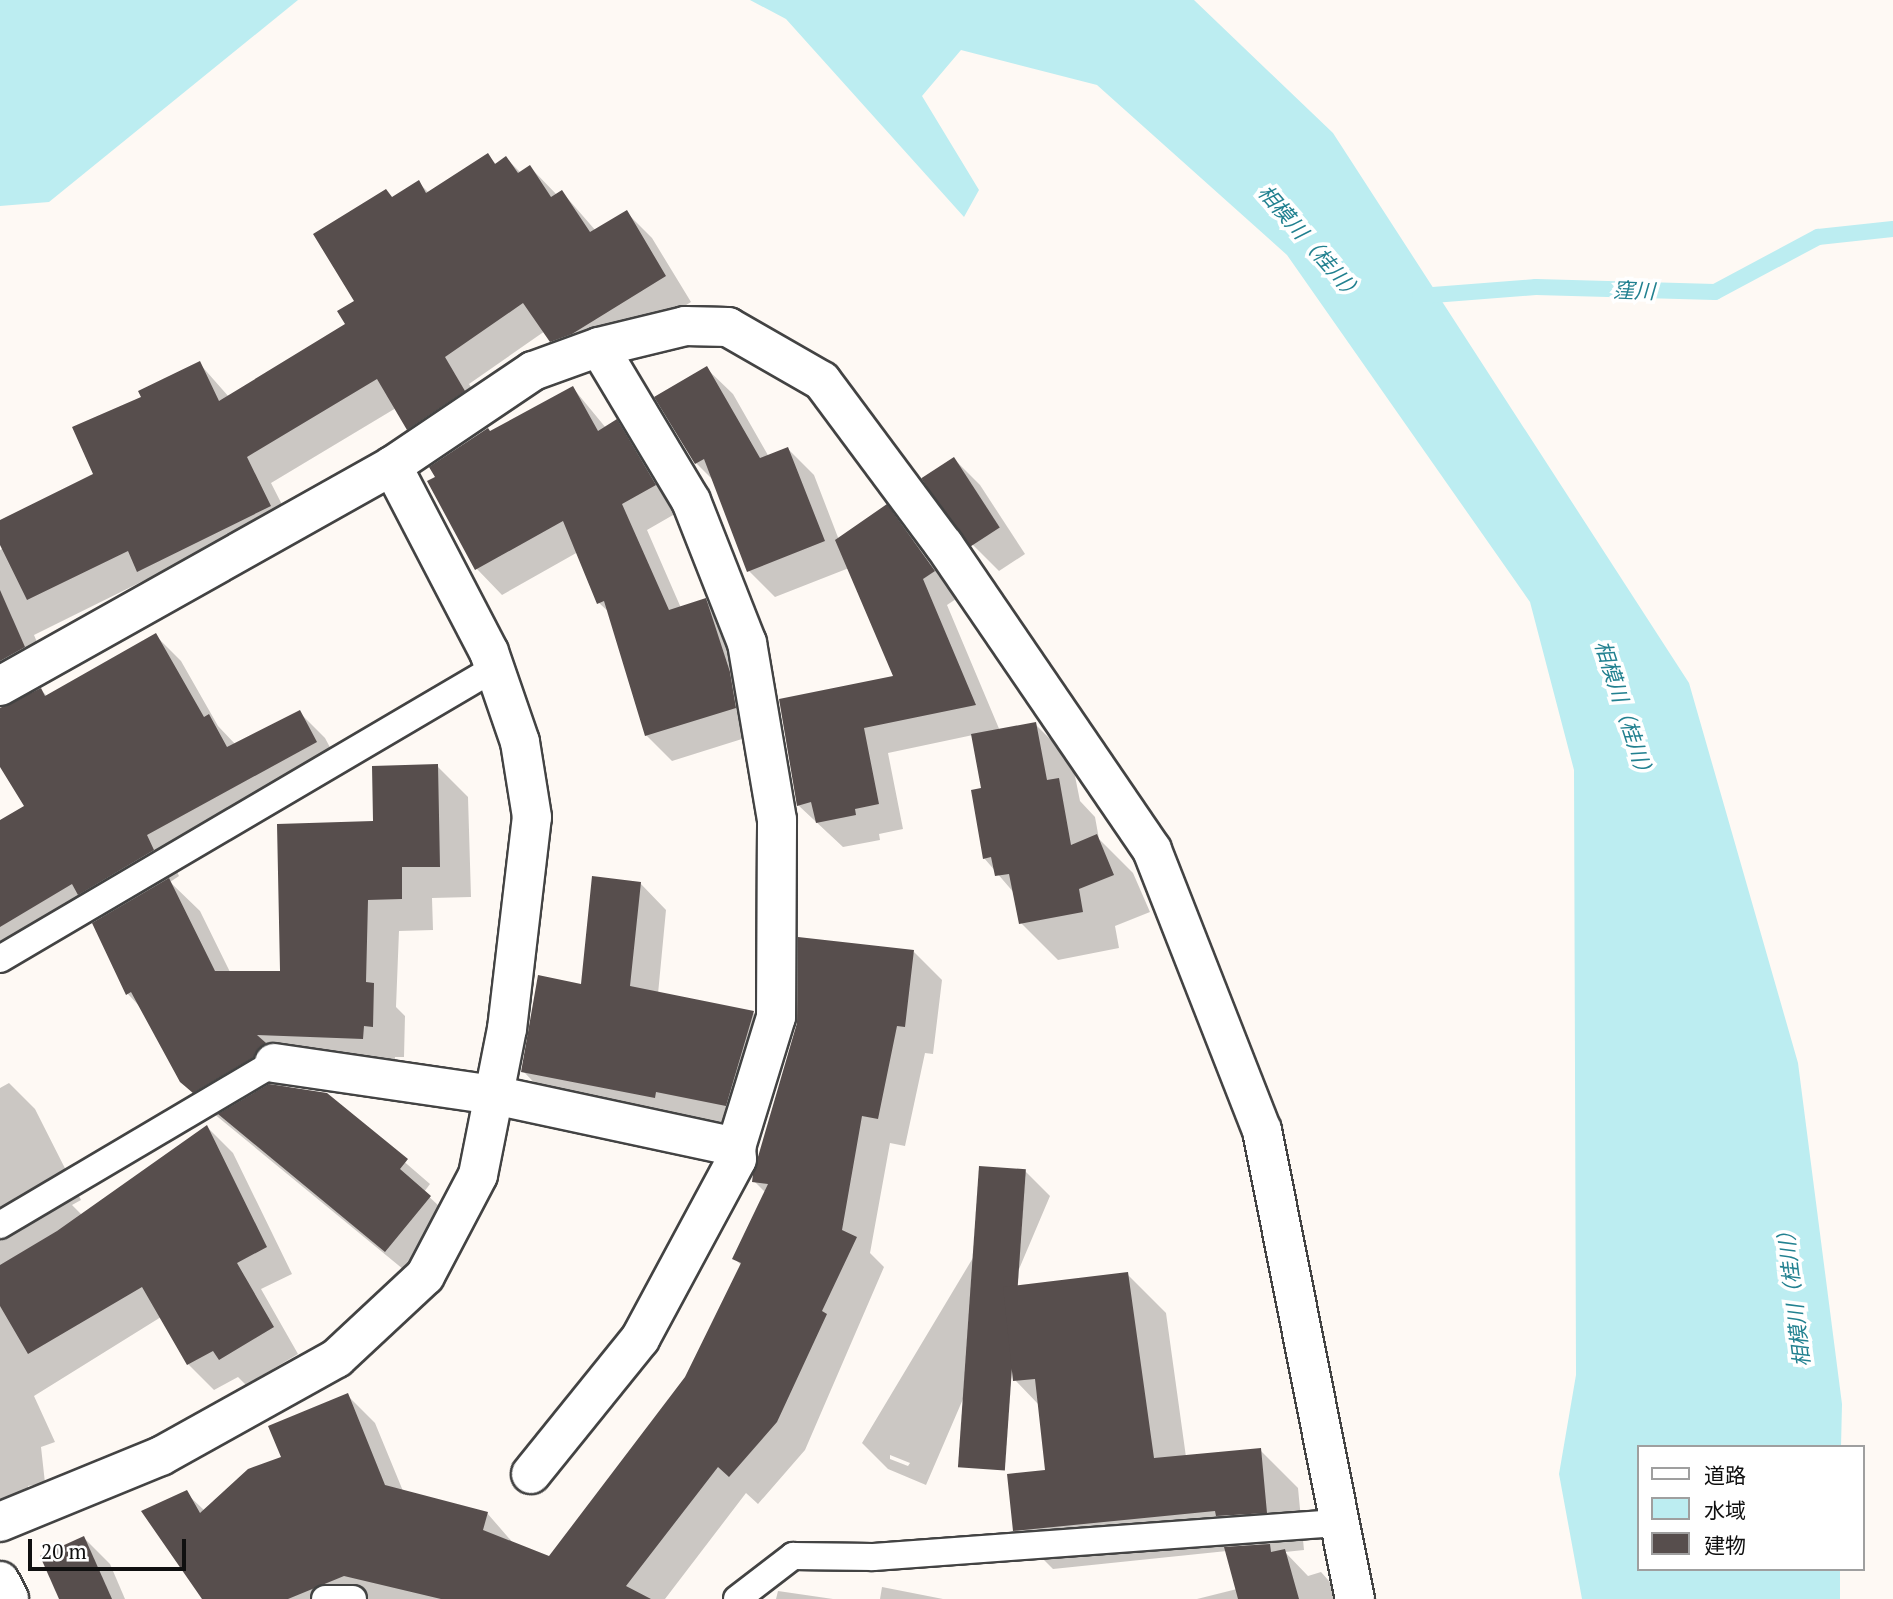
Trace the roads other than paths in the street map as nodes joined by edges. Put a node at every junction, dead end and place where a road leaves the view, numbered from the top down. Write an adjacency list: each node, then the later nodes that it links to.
1 (599, 347): 2 (street); 8 (street); 12 (street)
2 (392, 466): 3 (street); 4 (street)
3 (494, 669): 5 (lane); 7 (street)
4 (0, 686)
5 (0, 959)
6 (274, 1063): 7 (street); 9 (lane)
7 (494, 1096): 8 (street); 11 (street)
8 (736, 1147): 10 (street)
9 (0, 1225)
10 (531, 1474)
11 (0, 1522)
12 (1341, 1523): 17 (lane); 18 (street)
13 (0, 1581): 14 (street)
14 (9, 1599)
15 (325, 1599): 16 (lane)
16 (353, 1599)
17 (737, 1599)
18 (1354, 1599)

